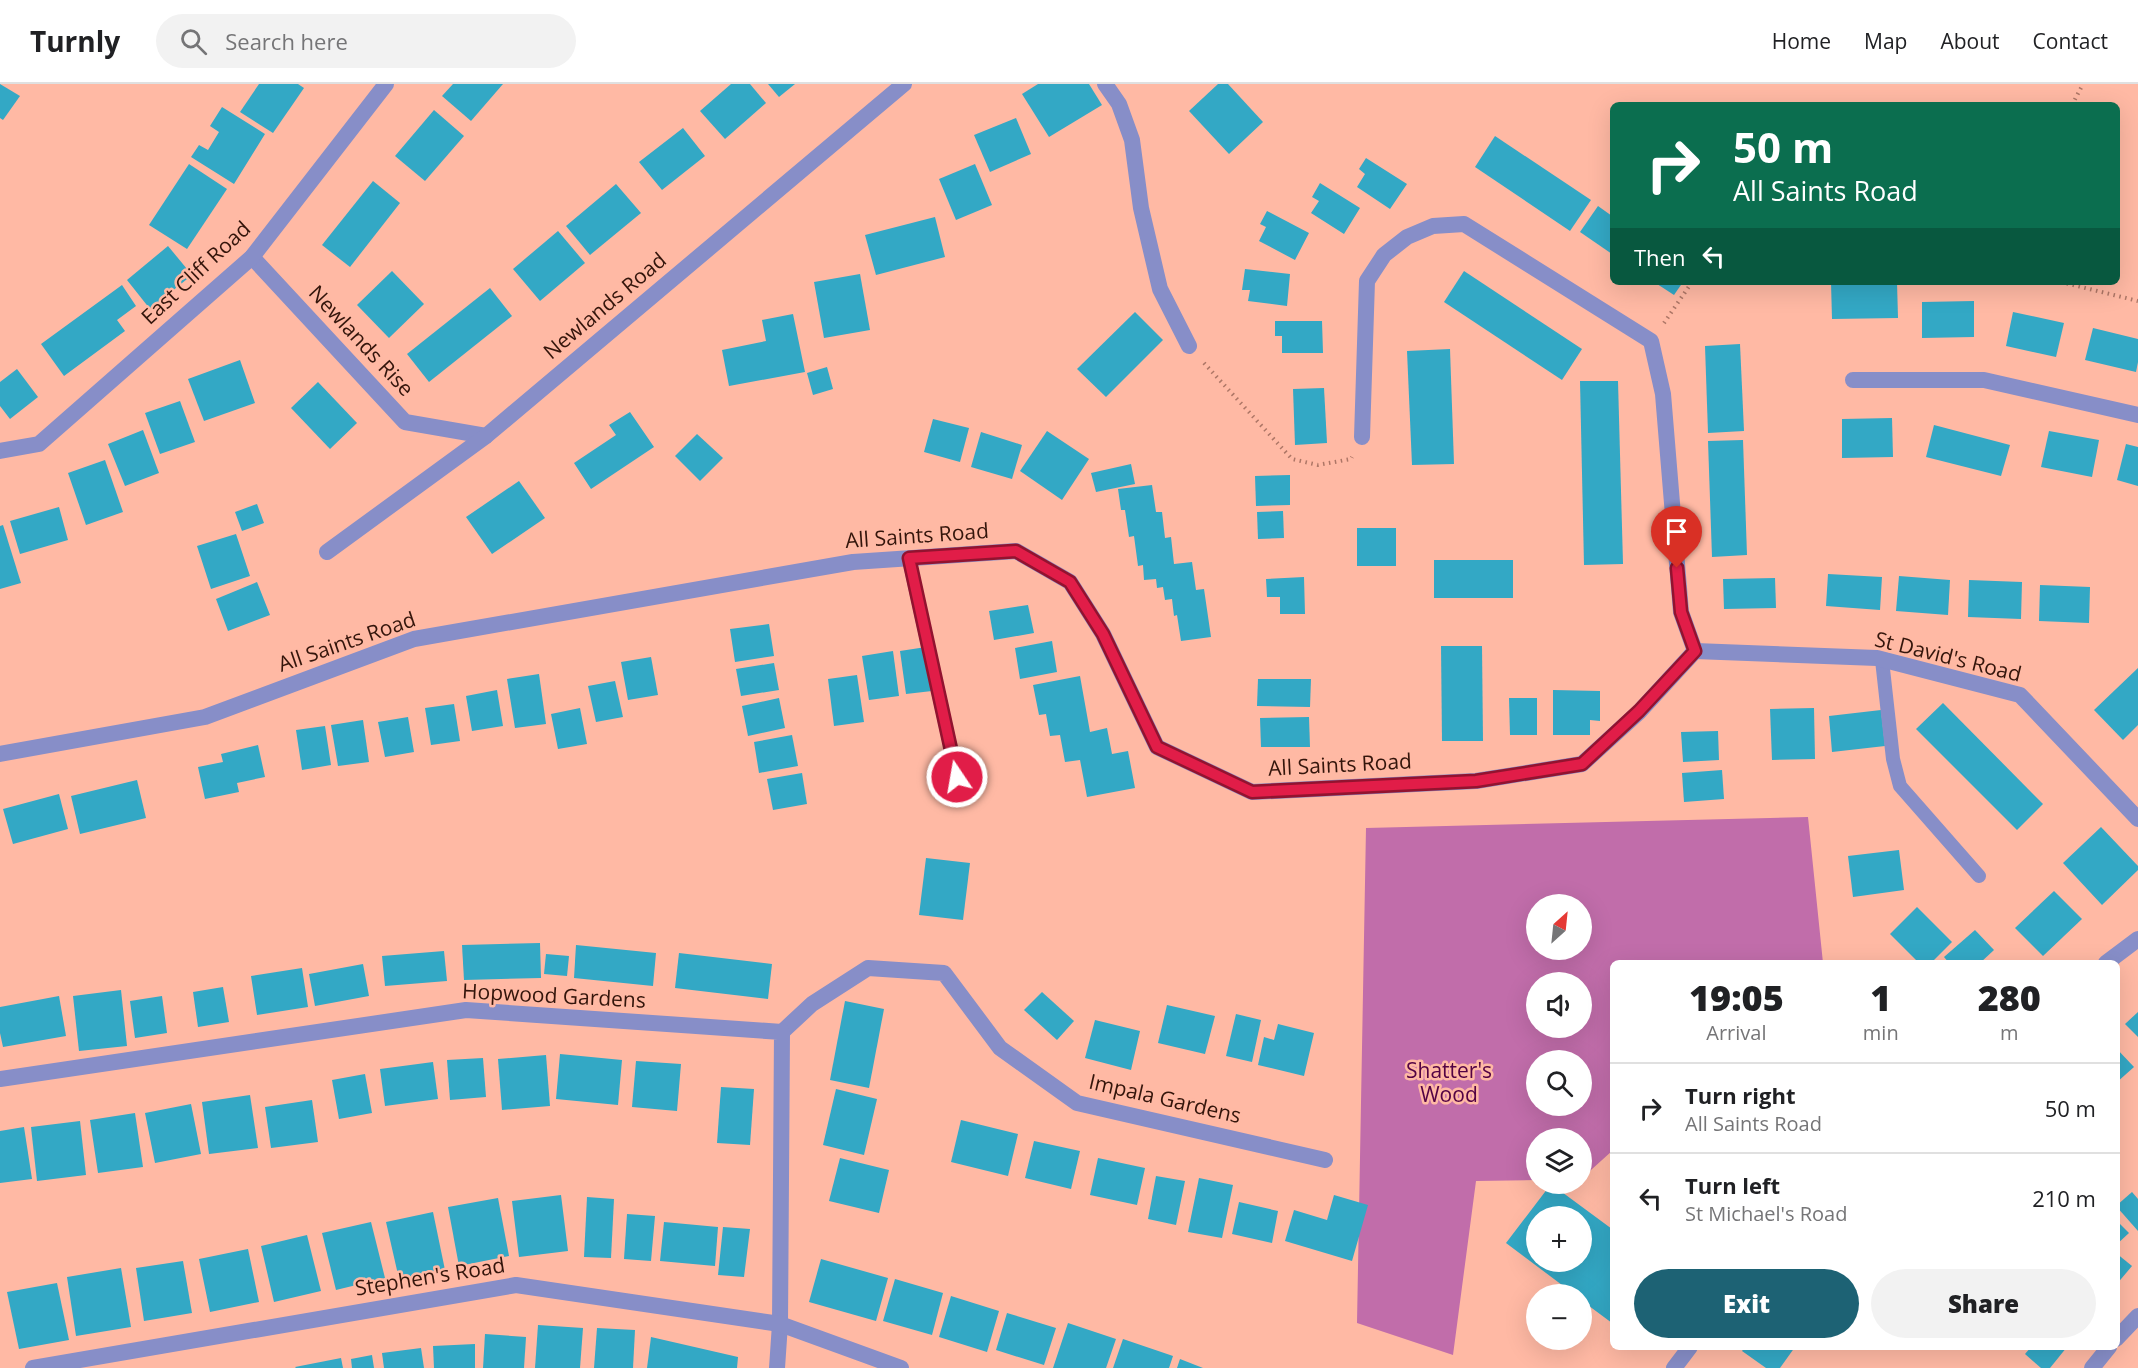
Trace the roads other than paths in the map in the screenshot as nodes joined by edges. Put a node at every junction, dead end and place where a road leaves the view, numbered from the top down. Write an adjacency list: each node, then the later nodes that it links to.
1 (386, 84): 4 (street, East Cliff Road)
2 (904, 84): 8 (street, Newlands Road)
3 (1105, 84): 5 (street)
4 (252, 257): 8 (street, Newlands Rise); 10 (street, East Cliff Road)
5 (1189, 346)
6 (1853, 380): 7 (street)
7 (2138, 416)
8 (486, 436): 11 (street, Newlands Road)
9 (1362, 437): 13 (street)
10 (0, 451)
11 (327, 552)
12 (909, 558): 13 (street, All Saints Road); 15 (street, All Saints Road); 16 (lane)
13 (1695, 651): 14 (street, St David's Road)
14 (1882, 660): 17 (street, St David's Road); 18 (lane)
15 (0, 754)
16 (957, 777)
17 (2138, 819)
18 (1979, 876)
19 (2138, 939): 20 (street)
20 (2110, 960)
21 (782, 1032): 22 (street, Hopwood Gardens); 23 (street, Impala Gardens); 25 (street)
22 (0, 1079)
23 (1325, 1160)
24 (2138, 1316): 26 (street)
25 (780, 1324): 29 (street, Stephen's Road); 30 (street); 31 (street, Stephen's Road)
26 (2120, 1335)
27 (1688, 1350): 32 (street)
28 (2107, 1350): 33 (street)
29 (33, 1368)
30 (777, 1368)
31 (901, 1368)
32 (1674, 1368)
33 (2092, 1368)

